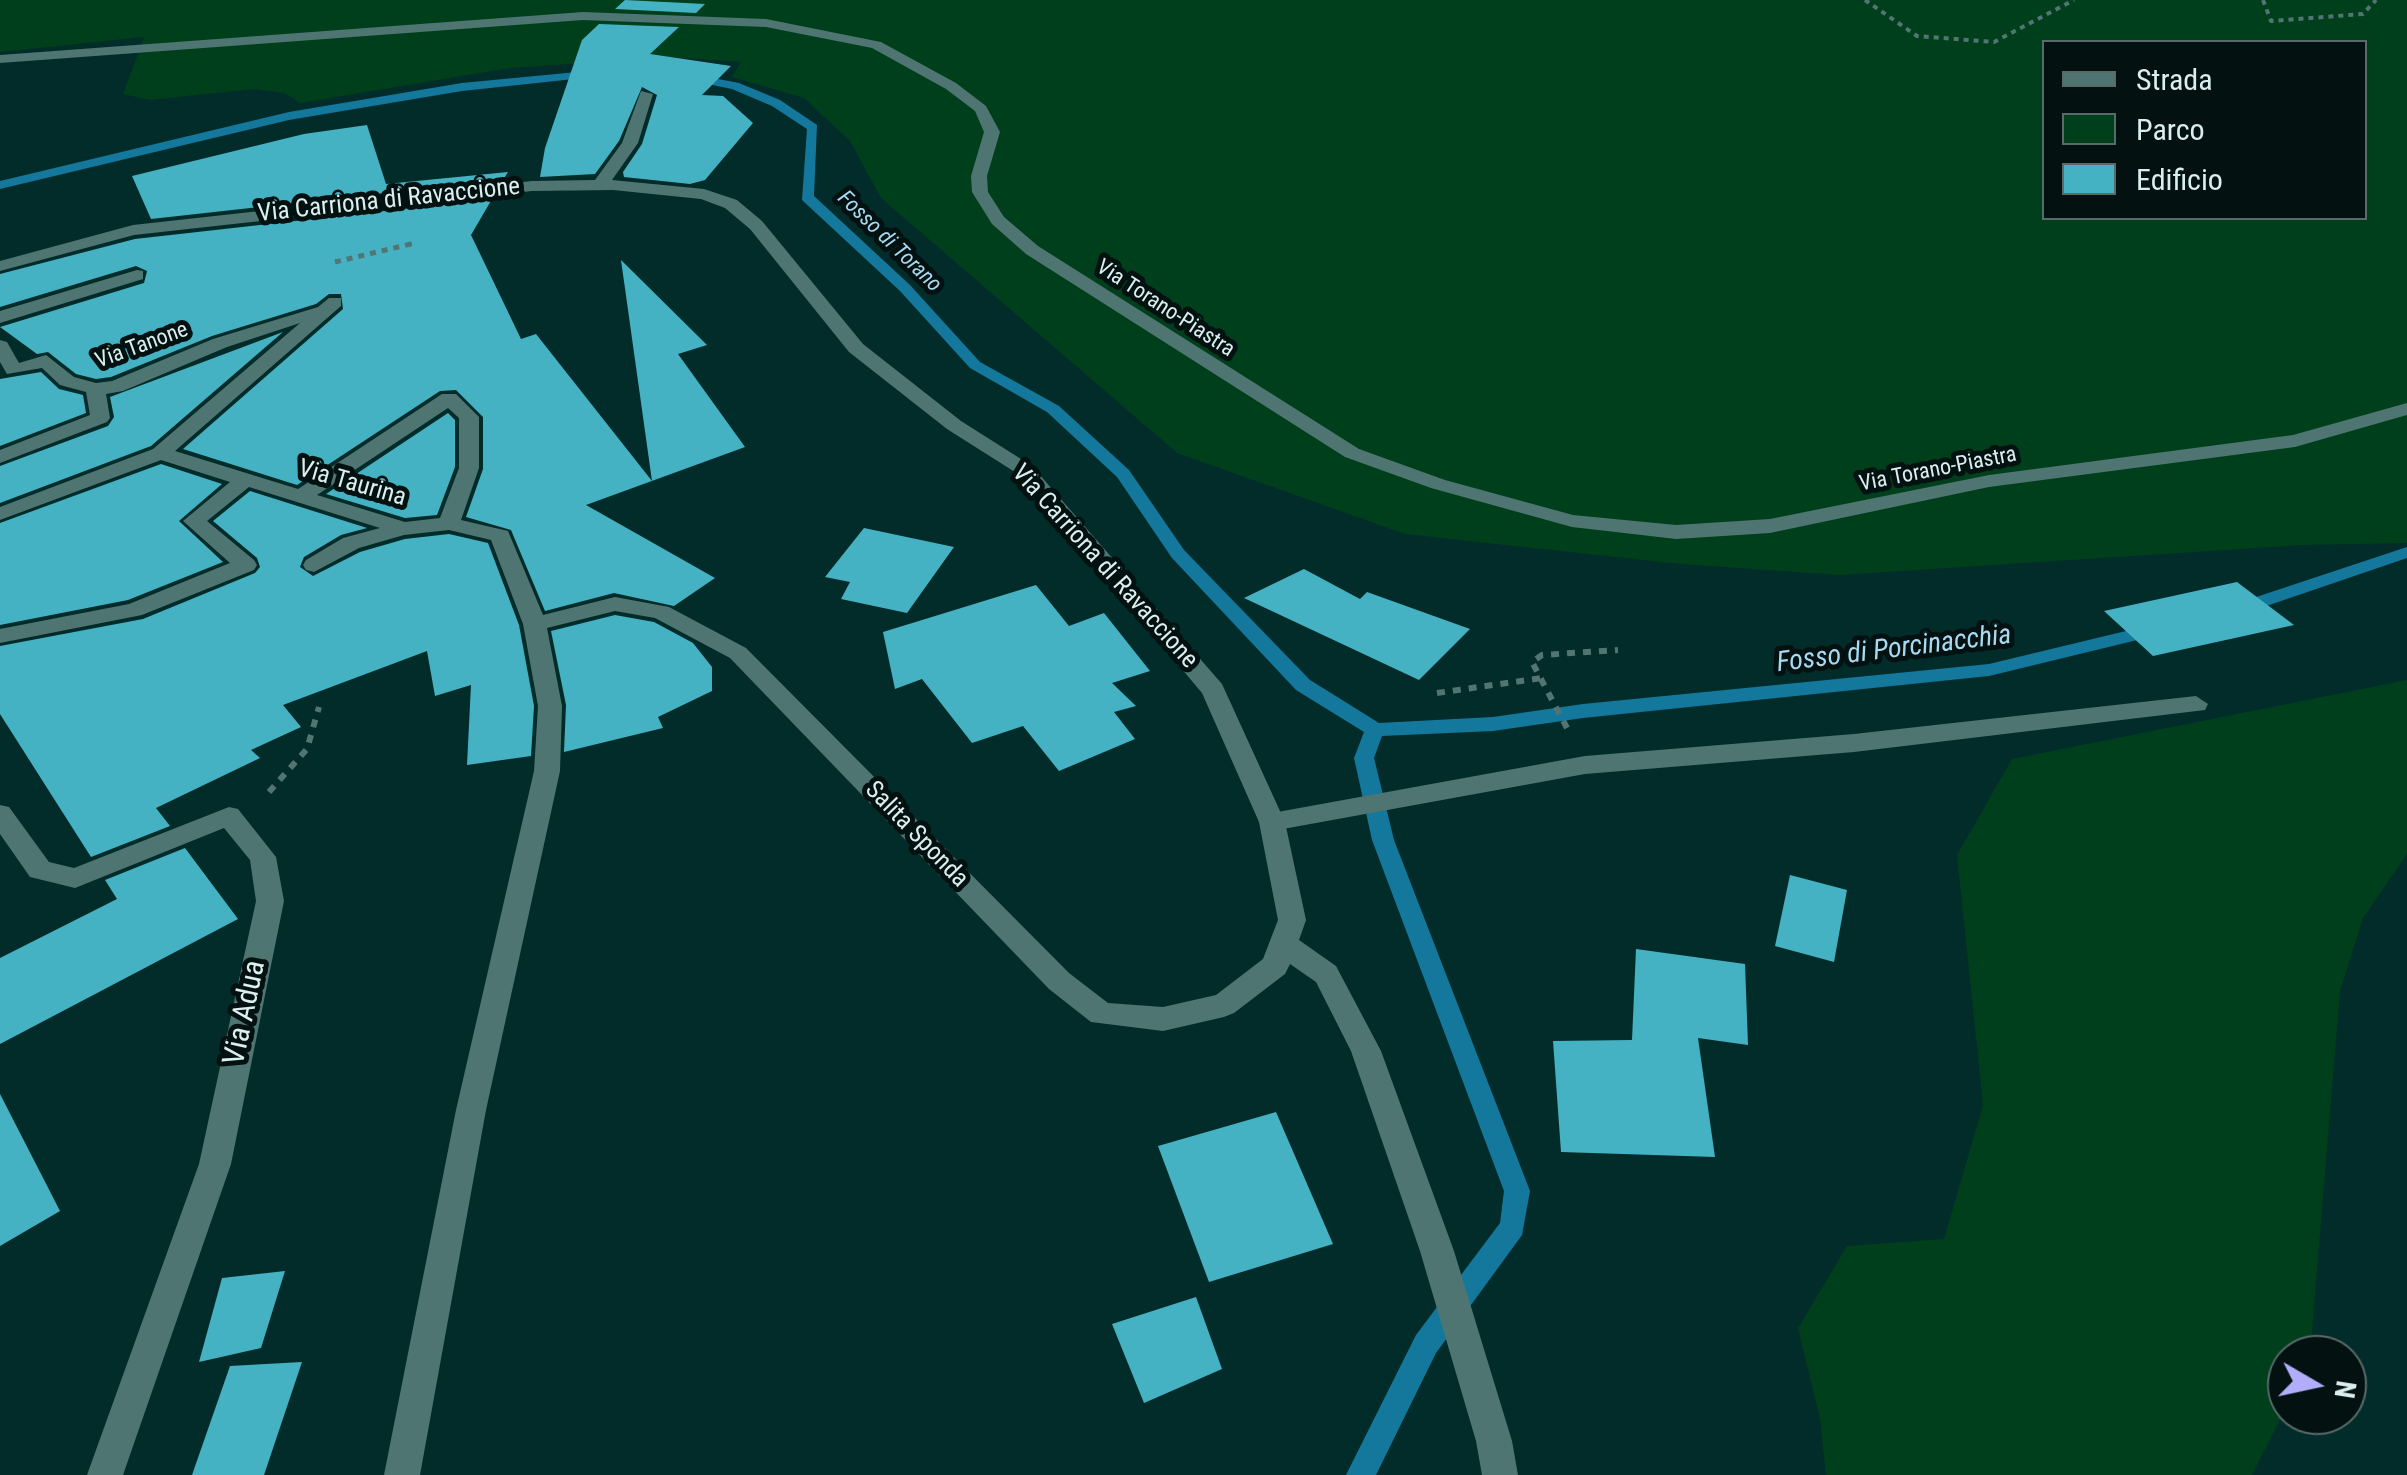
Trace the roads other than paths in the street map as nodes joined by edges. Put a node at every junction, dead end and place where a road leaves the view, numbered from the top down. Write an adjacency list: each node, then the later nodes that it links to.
1 (0, 59): 9 (street, Via Torano-Piastra)
2 (646, 94): 3 (street)
3 (600, 186): 4 (street, Via Carriona di Ravaccione); 22 (street, Via Carriona di Ravaccione)
4 (0, 266)
5 (137, 275): 6 (street)
6 (0, 317)
7 (0, 346): 8 (street)
8 (95, 389): 10 (street, Via Tanone); 11 (street, Via Tanone)
9 (2407, 408)
10 (160, 453): 12 (street, Via Taurina); 14 (street)
11 (0, 456)
12 (244, 481): 13 (street, Via Taurina); 19 (street)
13 (299, 498): 15 (street); 16 (street, Via Taurina)
14 (0, 514)
15 (449, 523): 16 (street, Via Taurina); 18 (street, Via Taurina)
16 (404, 529): 17 (street)
17 (314, 565)
18 (535, 624): 23 (street, Salita Sponda); 25 (street)
19 (0, 636)
20 (2196, 704): 22 (street)
21 (0, 814): 24 (street, Via Adua)
22 (1272, 822): 23 (street, Via Carriona di Ravaccione)
23 (1283, 944): 26 (street)
24 (105, 1475)
25 (402, 1475)
26 (1500, 1475)

